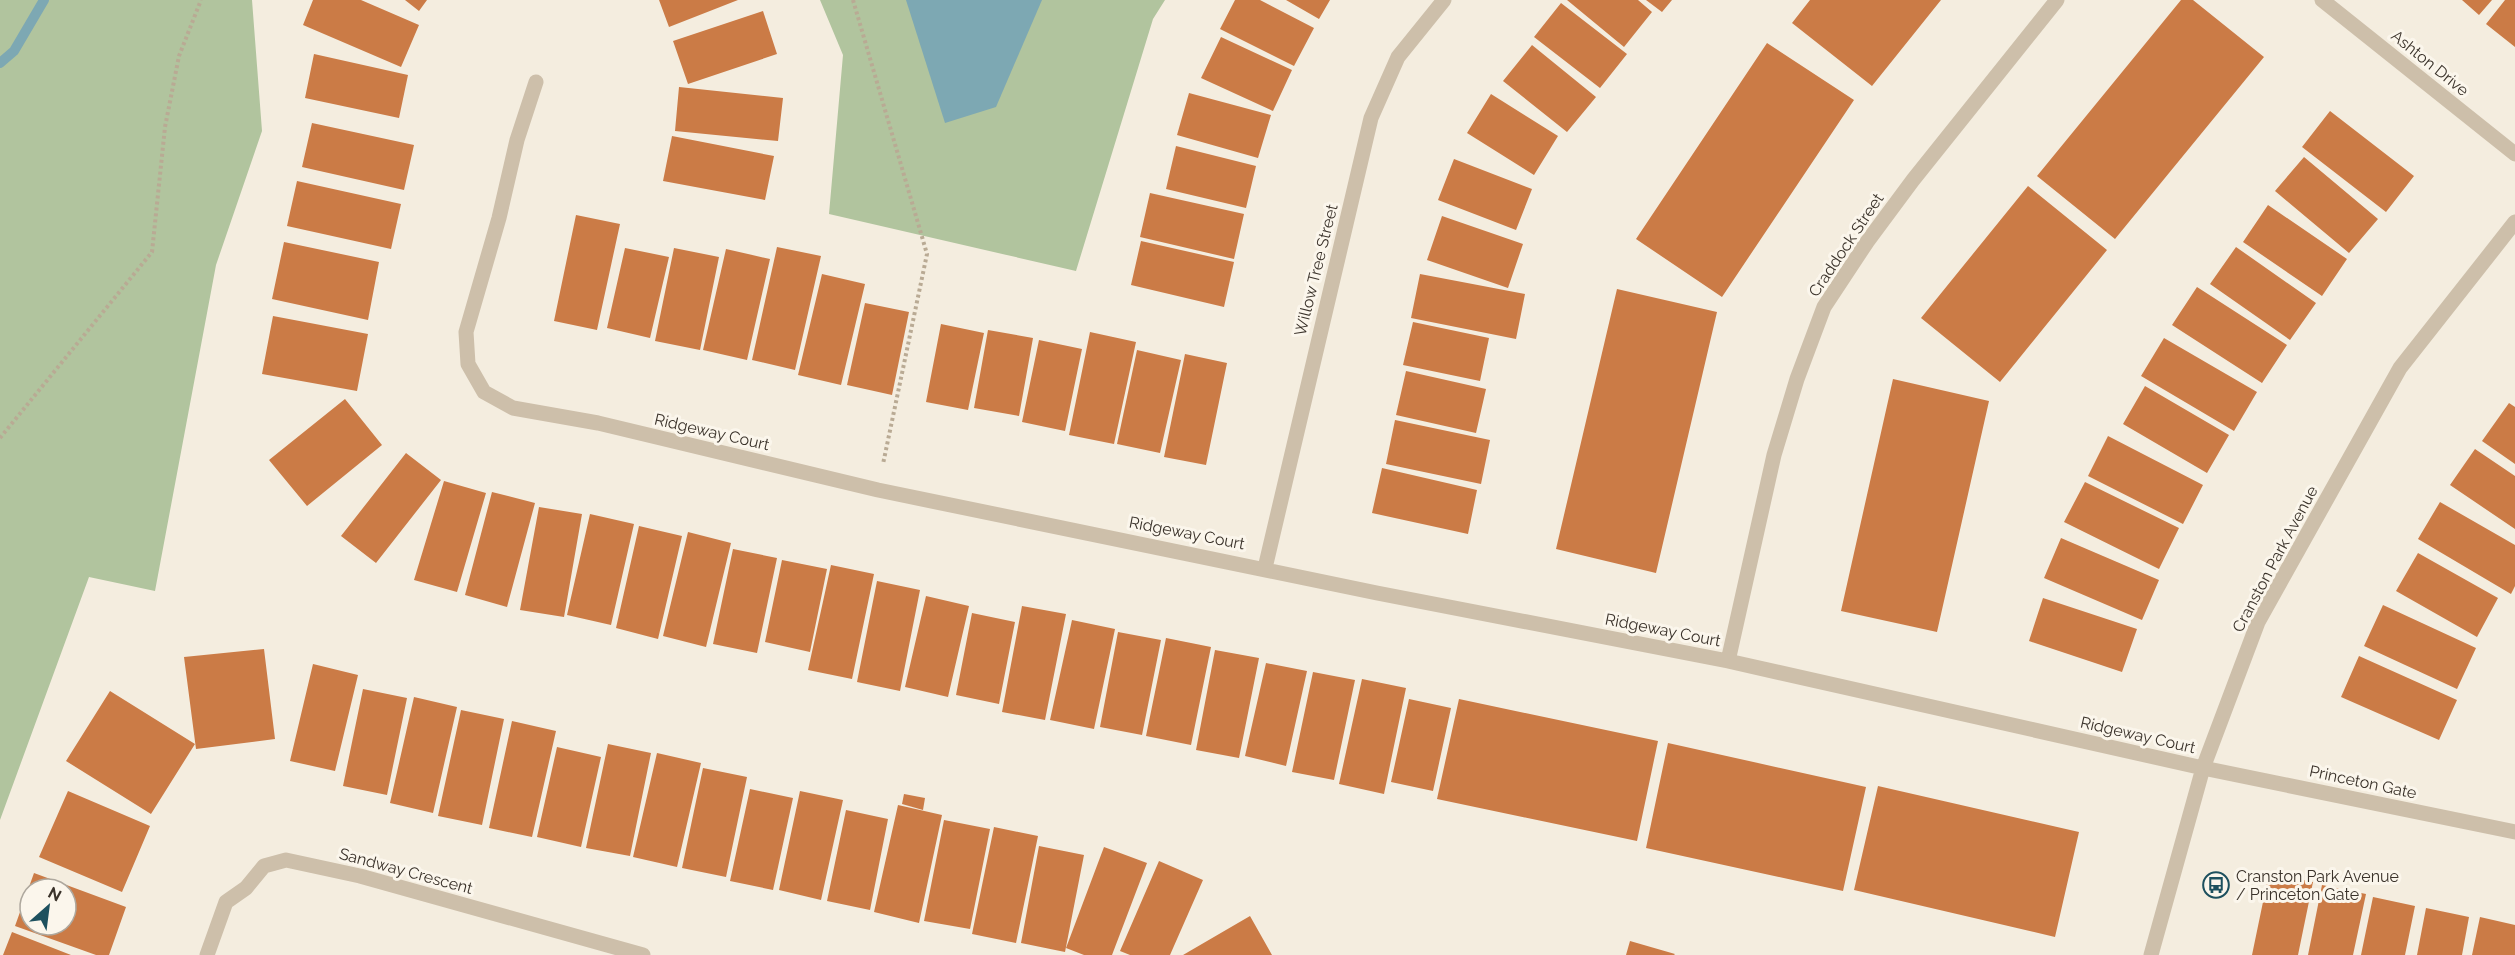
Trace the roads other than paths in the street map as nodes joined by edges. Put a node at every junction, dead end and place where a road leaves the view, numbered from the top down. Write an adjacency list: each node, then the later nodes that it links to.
1 (1444, 0): 7 (street, Willow Tree Street)
2 (2057, 0): 8 (street, Craddock Street)
3 (2322, 0): 5 (street, Ashton Drive)
4 (536, 82): 7 (street, Ridgeway Court)
5 (2515, 154)
6 (2515, 222): 9 (street, Cranston Park Avenue)
7 (1265, 568): 8 (street, Ridgeway Court)
8 (1728, 661): 9 (street, Ridgeway Court)
9 (2203, 768): 10 (street, Princeton Gate); 13 (street, Cranston Park Avenue)
10 (2515, 832)
11 (207, 955): 12 (street, Sandway Crescent)
12 (643, 955)
13 (2151, 955)

